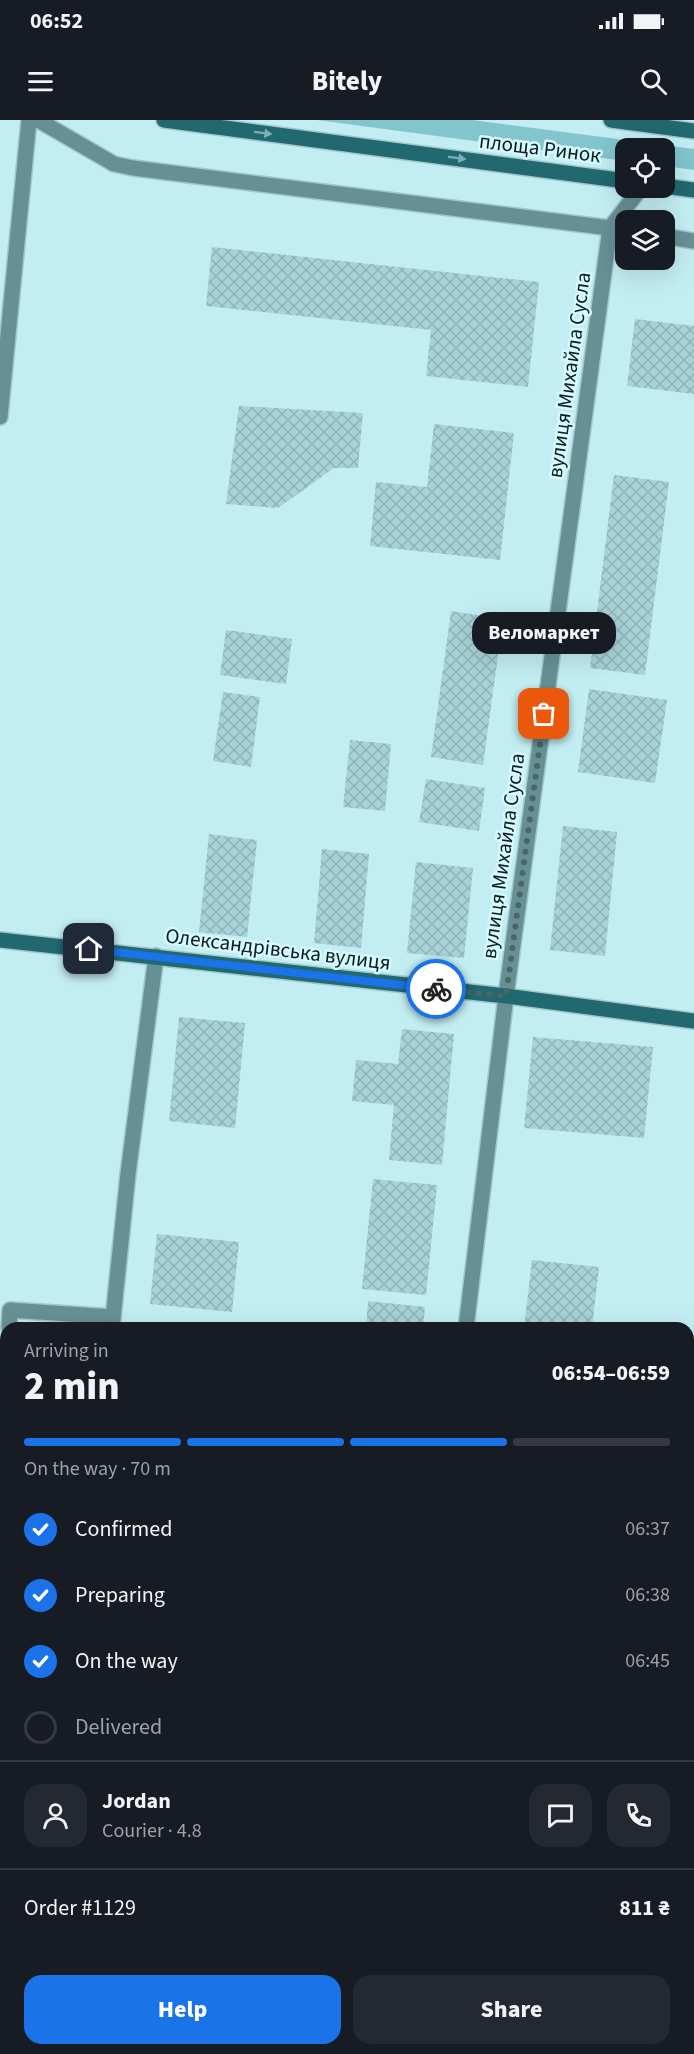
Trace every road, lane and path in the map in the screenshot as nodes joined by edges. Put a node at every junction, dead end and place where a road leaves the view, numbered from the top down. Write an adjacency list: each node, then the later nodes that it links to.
1 (30, 120): 13 (street)
2 (38, 120): 9 (street)
3 (164, 120): 6 (main road, площа Ринок, one-way to 6)
4 (611, 120): 5 (main road, площа Ринок)
5 (694, 131)
6 (615, 180)
7 (675, 187): 8 (main road)
8 (694, 190)
9 (615, 229)
10 (675, 238): 11 (street)
11 (694, 241)
12 (615, 250): 16 (street, вулиця Михайла Сусла)
13 (0, 417)
14 (0, 940): 15 (main road, Олександрівська вулиця)
15 (156, 956): 16 (main road, Олександрівська вулиця); 19 (street)
16 (506, 996): 17 (main road, Олександрівська вулиця); 20 (street, вулиця Михайла Сусла)
17 (694, 1021)
18 (9, 1322): 19 (street)
19 (112, 1322)
20 (467, 1322)

